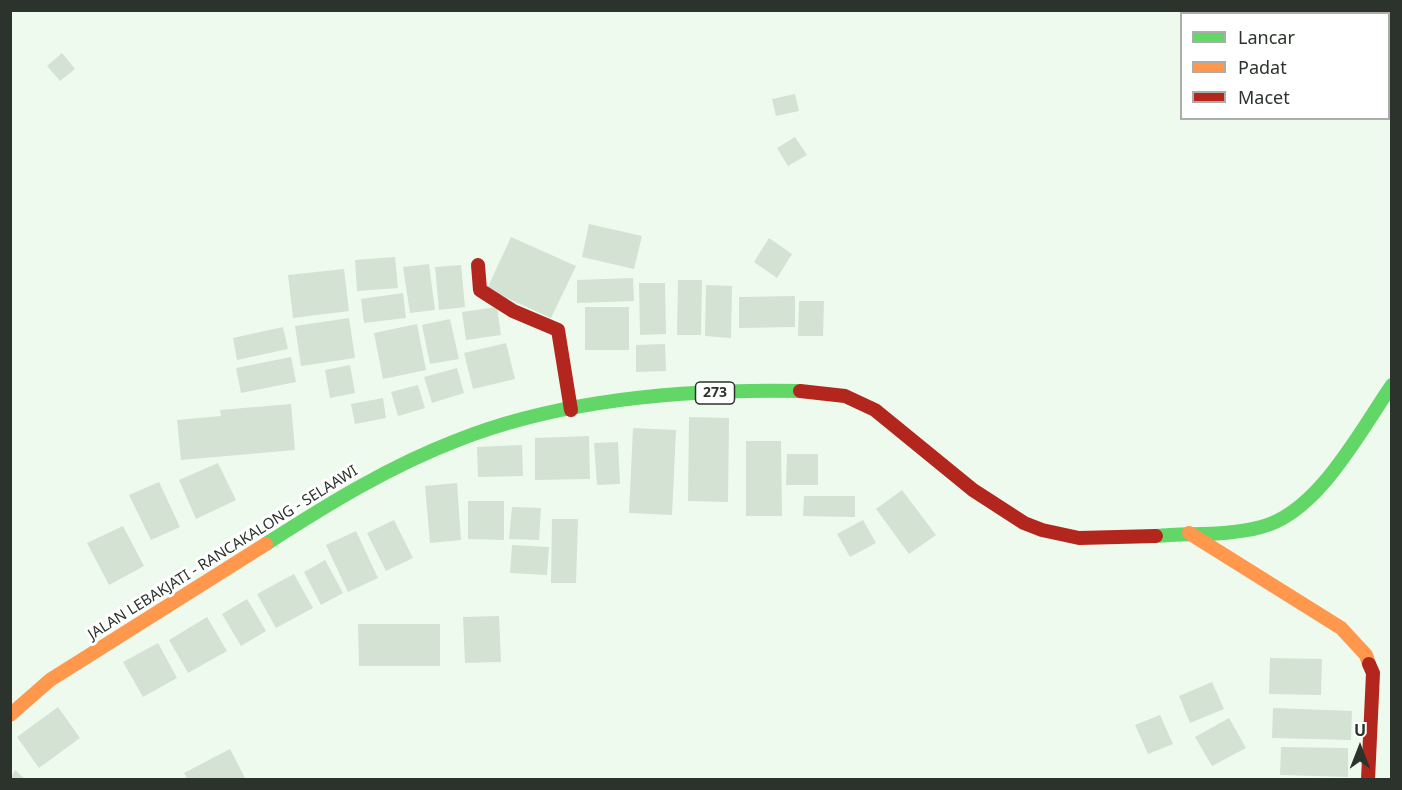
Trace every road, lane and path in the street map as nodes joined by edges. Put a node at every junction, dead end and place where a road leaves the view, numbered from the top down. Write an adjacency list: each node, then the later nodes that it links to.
1 (478, 265): 3 (main road)
2 (1392, 385): 4 (main road, JALAN LEBAKJATI - RANCAKALONG - SELAAWI / 273)
3 (572, 410): 4 (main road, JALAN LEBAKJATI - RANCAKALONG - SELAAWI / 273); 5 (main road, JALAN LEBAKJATI - RANCAKALONG - SELAAWI / 273)
4 (1189, 533): 6 (main road)
5 (10, 715)
6 (1368, 780)

